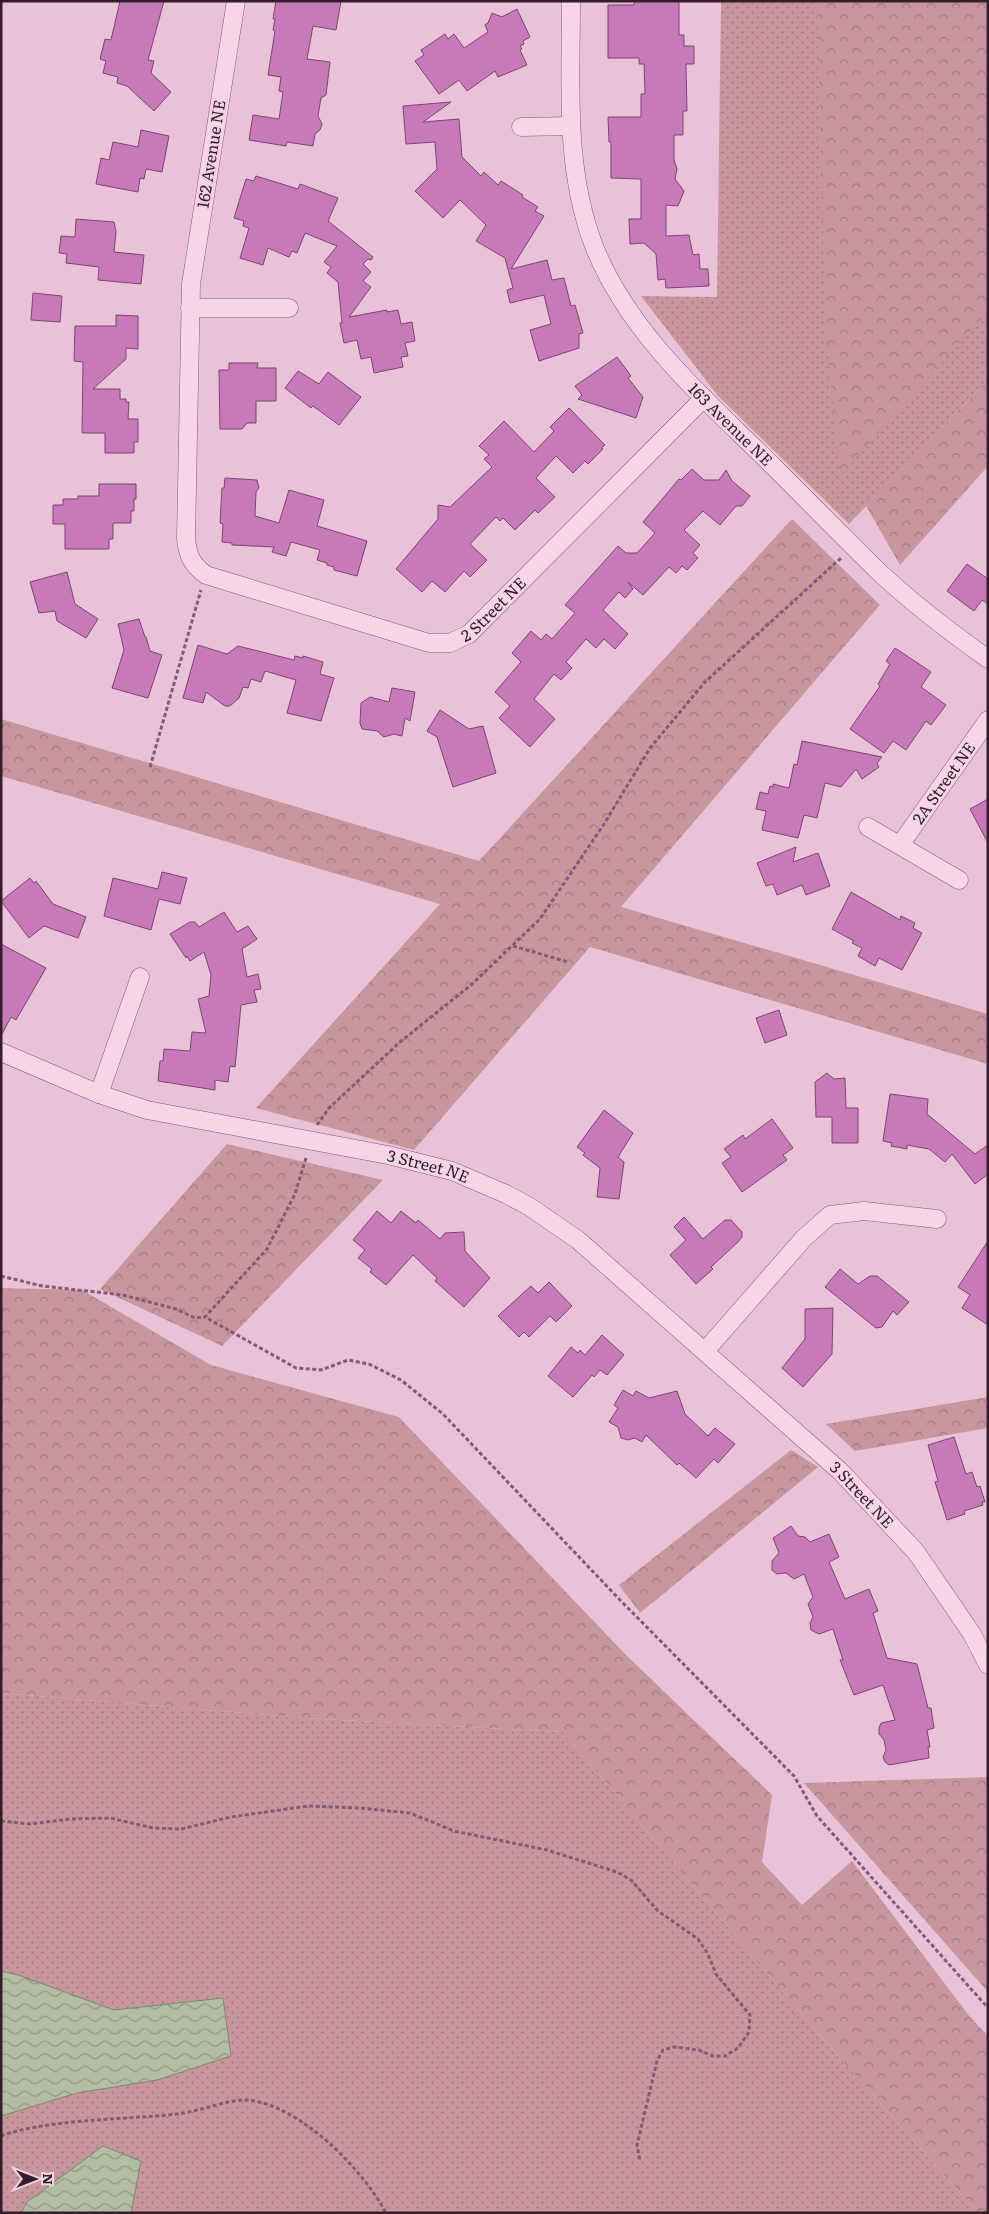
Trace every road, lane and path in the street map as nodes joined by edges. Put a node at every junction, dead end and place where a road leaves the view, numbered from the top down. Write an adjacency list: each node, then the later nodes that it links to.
1 (236, 1): 5 (street, 162 Avenue NE)
2 (571, 1): 3 (street, 163 Avenue NE)
3 (570, 126): 4 (street); 7 (street, 163 Avenue NE)
4 (521, 127)
5 (190, 308): 6 (street); 9 (street, 162 Avenue NE)
6 (289, 308)
7 (704, 398): 10 (street, 2 Street NE); 11 (street, 163 Avenue NE)
8 (846, 554): 17 (path)
9 (192, 563): 10 (street, 2 Street NE)
10 (206, 575): 13 (path)
11 (988, 659)
12 (988, 720): 15 (street, 2A Street NE)
13 (150, 767)
14 (868, 827): 15 (street)
15 (900, 845): 16 (street)
16 (959, 880)
17 (513, 946): 18 (path); 22 (path)
18 (568, 962)
19 (140, 977): 21 (street)
20 (1, 1052): 21 (street, 3 Street NE)
21 (99, 1094): 27 (street, 3 Street NE)
22 (316, 1128)
23 (305, 1162): 26 (path)
24 (937, 1218): 27 (street)
25 (1, 1276): 26 (path)
26 (205, 1317): 30 (path)
27 (706, 1350): 28 (street, 3 Street NE)
28 (988, 1665)
29 (1, 1821): 32 (path)
30 (988, 2008)
31 (1, 2136): 33 (path)
32 (640, 2161)
33 (386, 2213)

